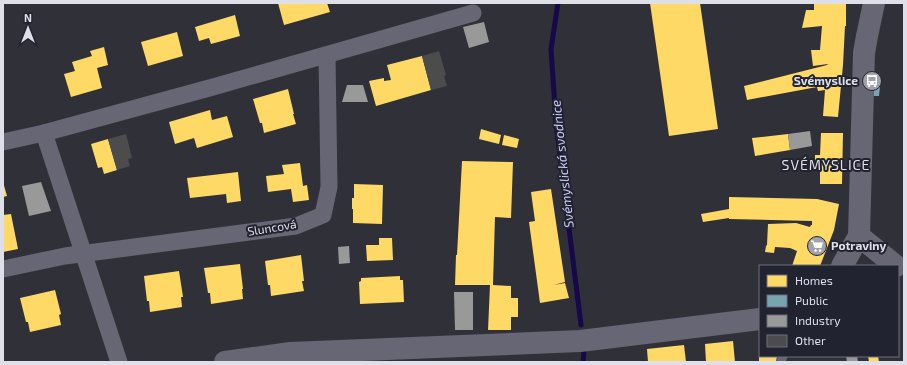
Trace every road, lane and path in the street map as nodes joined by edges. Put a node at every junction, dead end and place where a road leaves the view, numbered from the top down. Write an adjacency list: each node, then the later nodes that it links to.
1 (874, 3): 6 (street)
2 (473, 13): 3 (street)
3 (327, 55): 4 (street); 7 (street, Sluncová)
4 (44, 132): 5 (street); 7 (street)
5 (3, 142)
6 (859, 236): 8 (street); 9 (street)
7 (83, 254): 10 (street, Sluncová); 12 (street)
8 (843, 265)
9 (895, 265)
10 (3, 269)
11 (759, 319): 13 (street)
12 (119, 362)
13 (226, 362)

